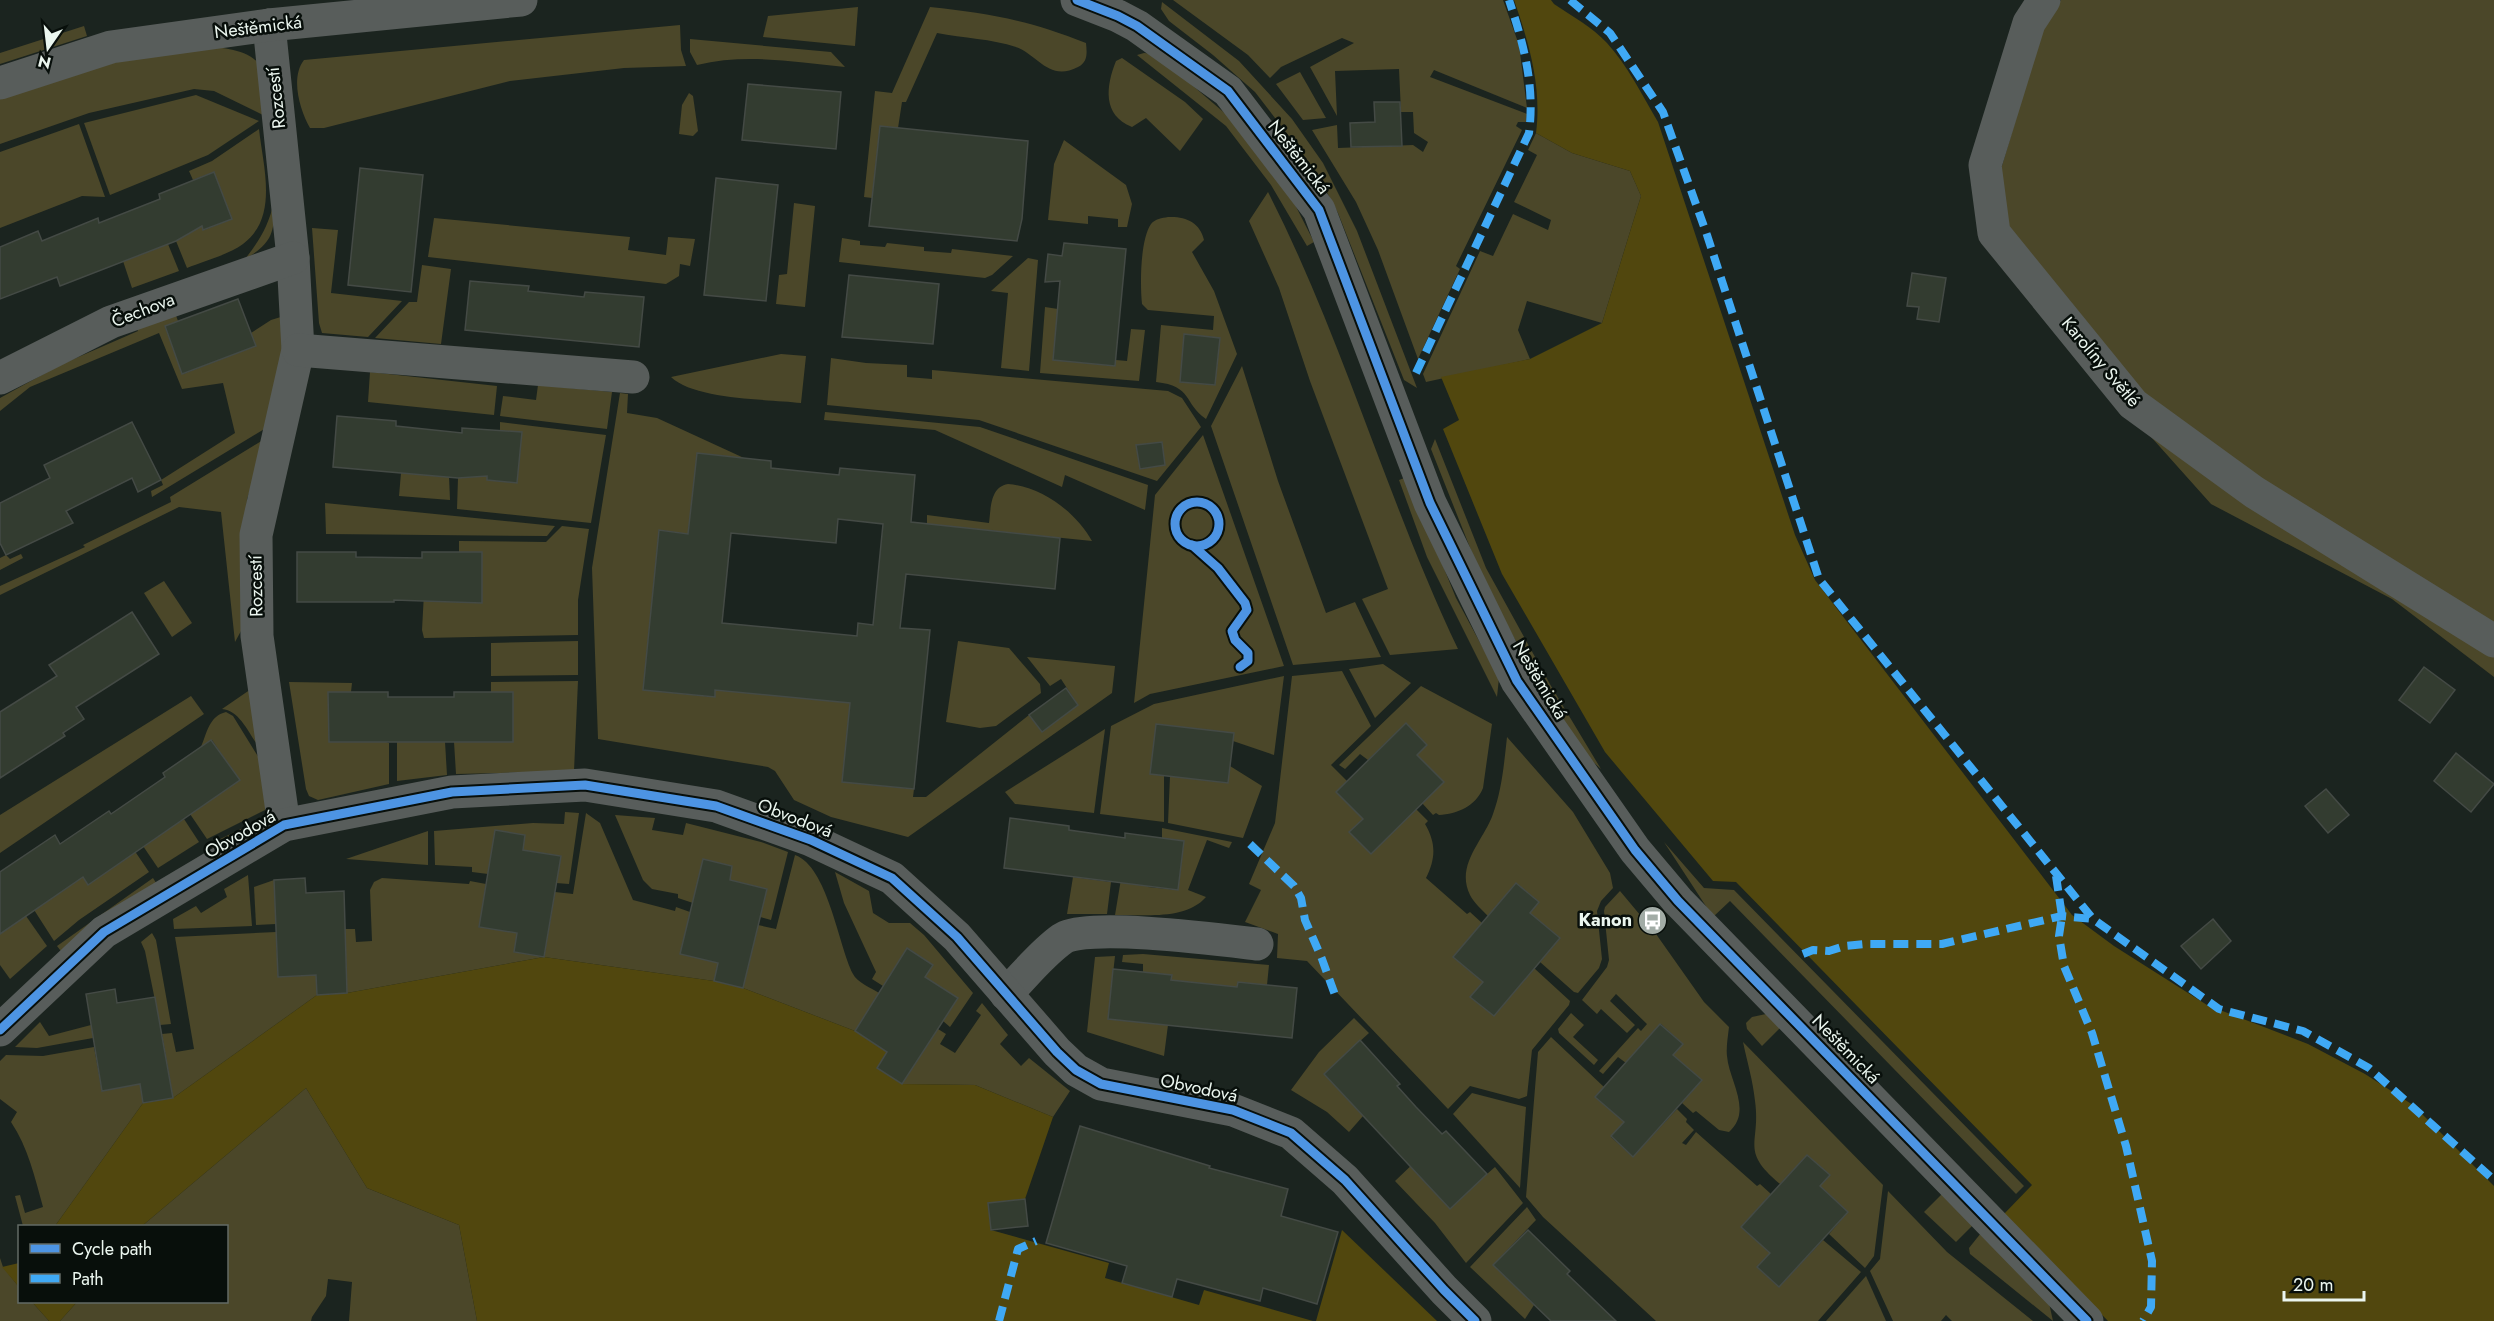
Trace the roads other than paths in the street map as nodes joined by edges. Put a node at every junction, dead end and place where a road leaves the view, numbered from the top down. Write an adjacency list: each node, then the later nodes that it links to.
1 (521, 0): 4 (street, Neštěmická)
2 (1077, 0): 16 (street, Neštěmická)
3 (2044, 0): 10 (street, Karolíny Světlé)
4 (269, 25): 5 (street, Neštěmická); 6 (street, Rozcestí)
5 (0, 83)
6 (293, 258): 7 (street, Rozcestí); 9 (street, Čechova)
7 (298, 350): 8 (street); 11 (street, Rozcestí)
8 (633, 377)
9 (0, 378)
10 (2494, 641)
11 (284, 825): 13 (street, Obvodová); 14 (street, Obvodová)
12 (1257, 944): 13 (street)
13 (1006, 994): 15 (street, Obvodová)
14 (0, 1030)
15 (1475, 1321)
16 (2088, 1321)

